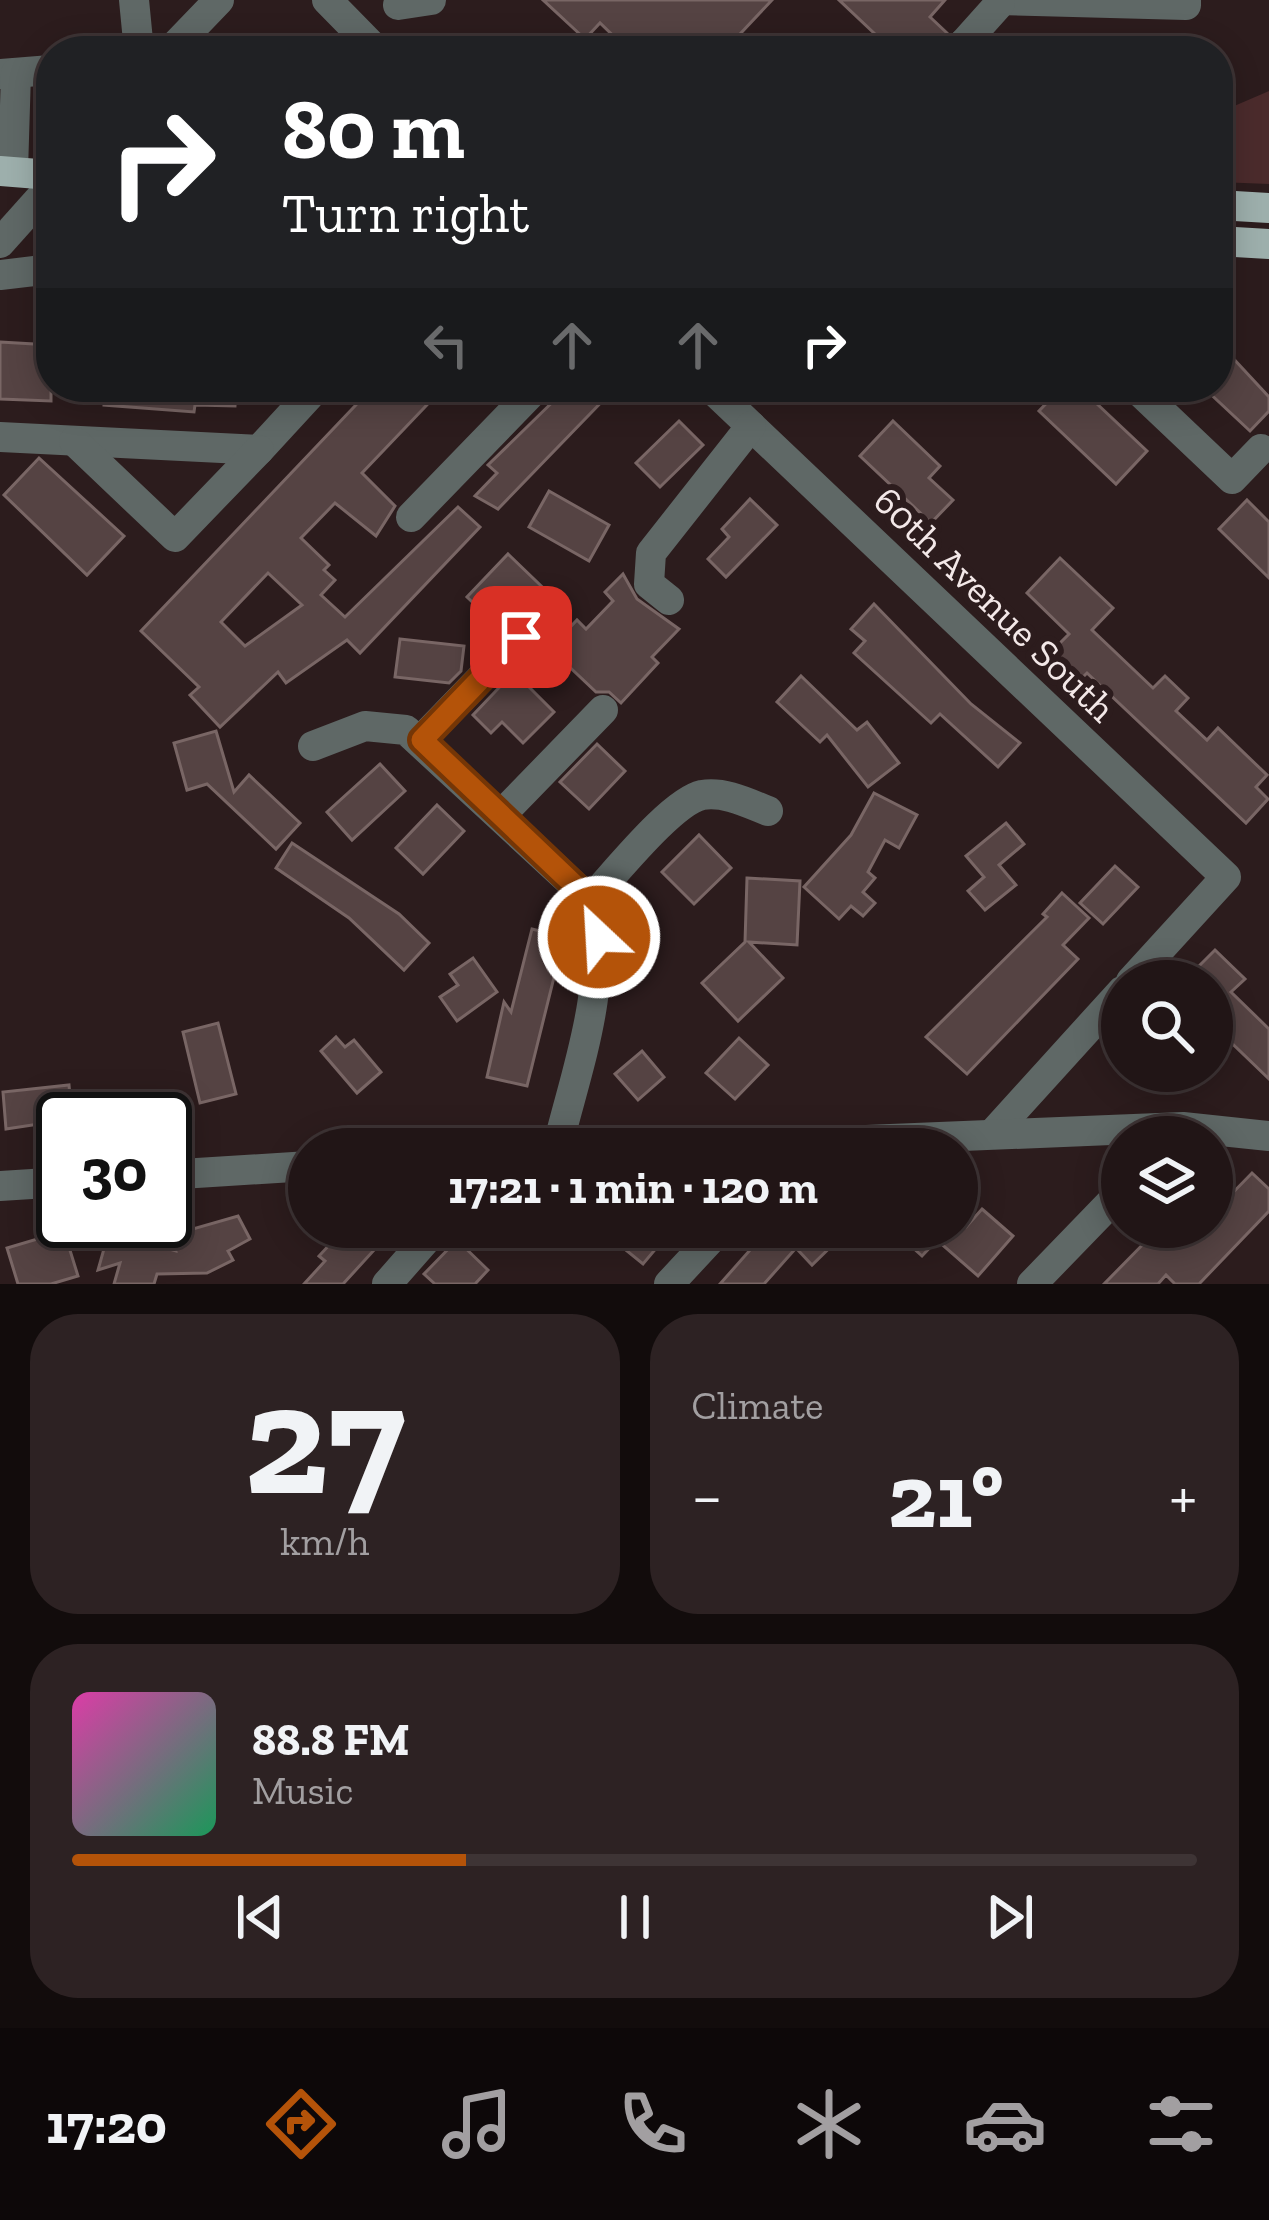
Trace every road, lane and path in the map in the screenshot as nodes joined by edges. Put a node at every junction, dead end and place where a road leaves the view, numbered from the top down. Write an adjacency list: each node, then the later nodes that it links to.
1 (134, 0): 8 (street)
2 (219, 0): 9 (street)
3 (327, 0): 10 (street)
4 (431, 0): 7 (street)
5 (1186, 0): 6 (street)
6 (999, 1): 11 (street)
7 (398, 5)
8 (138, 36)
9 (184, 36)
10 (362, 36)
11 (970, 36)
12 (8, 73): 13 (street)
13 (8, 113): 14 (street)
14 (6, 171): 15 (main road)
15 (36, 174)
16 (36, 203): 19 (street)
17 (1233, 206): 18 (main road)
18 (1269, 208)
19 (0, 243)
20 (1233, 243): 21 (main road)
21 (1269, 244)
22 (36, 271): 23 (street)
23 (0, 275)
24 (303, 402): 32 (street)
25 (522, 402): 33 (street)
26 (726, 402): 28 (street, 60th Avenue South)
27 (1152, 402): 31 (street)
28 (751, 426): 34 (street); 42 (street, 60th Avenue South)
29 (0, 437): 30 (street)
30 (74, 441): 32 (street); 32 (street)
31 (1266, 449)
32 (259, 450)
33 (411, 517)
34 (669, 600)
35 (521, 637): 37 (street)
36 (603, 710): 40 (street)
37 (422, 740): 38 (street); 40 (street)
38 (313, 746)
39 (768, 811): 41 (street)
40 (501, 815): 41 (street)
41 (590, 900): 44 (street)
42 (1150, 960)
43 (1101, 1014): 45 (street)
44 (562, 1128)
45 (994, 1132): 46 (street); 47 (street)
46 (1101, 1132)
47 (978, 1133)
48 (1233, 1133): 49 (street)
49 (1268, 1133)
50 (288, 1167): 51 (street)
51 (192, 1173)
52 (36, 1184): 53 (street)
53 (0, 1186)
54 (1101, 1213): 59 (street)
55 (419, 1248): 57 (street)
56 (702, 1248): 58 (street)
57 (387, 1284)
58 (669, 1284)
59 (1032, 1284)

